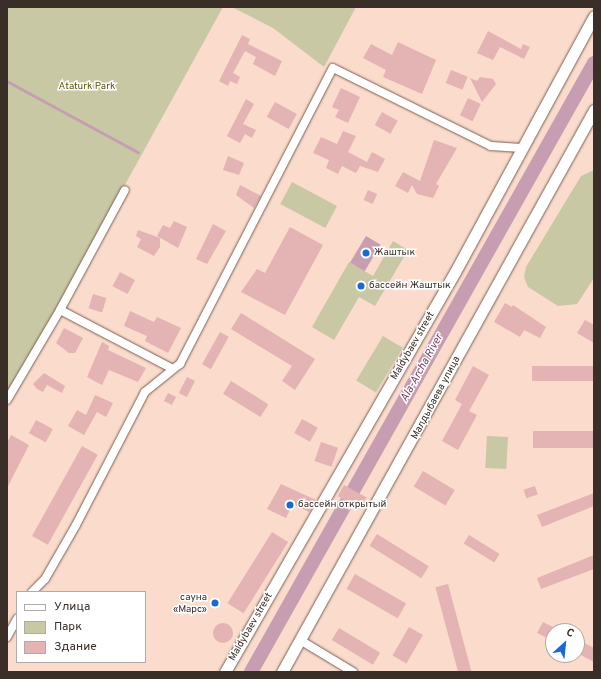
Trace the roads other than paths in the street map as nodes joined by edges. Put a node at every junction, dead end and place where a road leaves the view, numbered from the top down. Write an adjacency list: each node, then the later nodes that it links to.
1 (594, 16): 4 (street, Maldybaev street)
2 (594, 110): 3 (street)
3 (590, 125): 12 (street, Малдыбаева улица)
4 (521, 148): 7 (street); 13 (street, Maldybaev street)
5 (125, 190): 6 (street)
6 (60, 310): 7 (street); 8 (street)
7 (173, 369): 9 (street)
8 (7, 400)
9 (33, 591)
10 (16, 621): 11 (street)
11 (7, 637)
12 (300, 640): 14 (street, Малдыбаева улица); 15 (street)
13 (225, 672)
14 (282, 672)
15 (353, 672)

